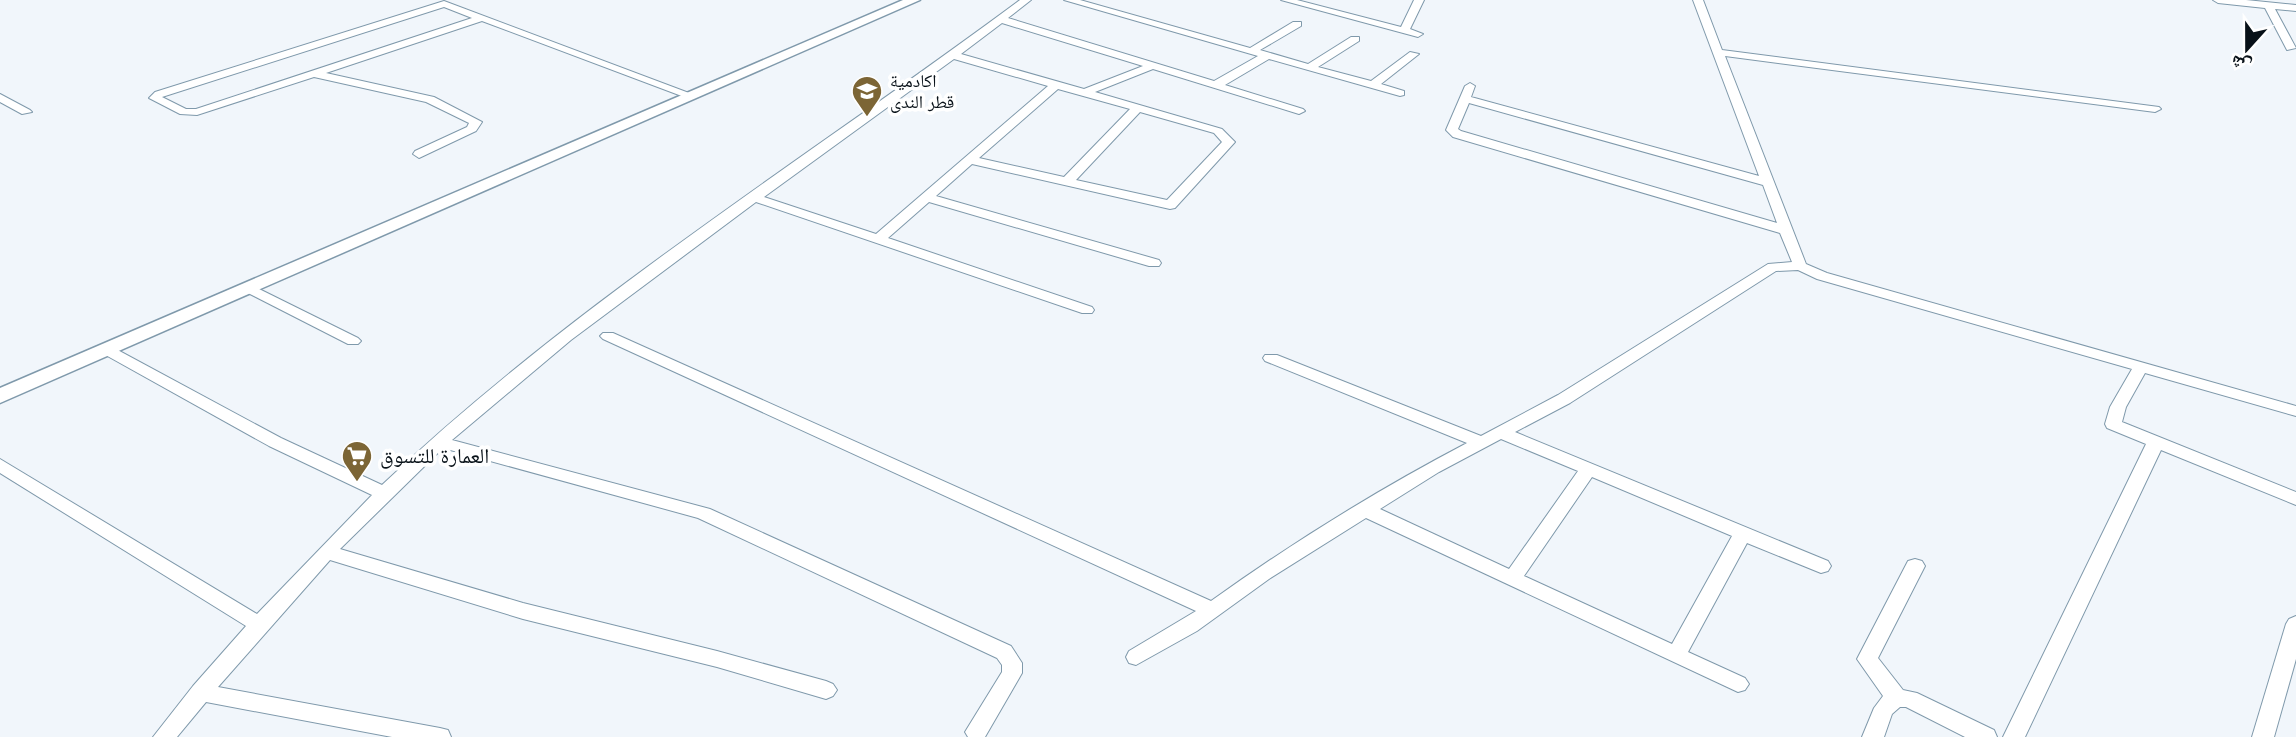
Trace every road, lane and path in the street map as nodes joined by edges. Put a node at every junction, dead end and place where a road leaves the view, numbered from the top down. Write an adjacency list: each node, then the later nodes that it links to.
1 (914, 0): 35 (main road)
2 (1026, 0): 14 (street)
3 (1069, 0): 22 (street)
4 (1286, 0): 12 (street)
5 (1349, 0): 12 (street)
6 (1419, 0): 17 (street)
7 (1698, 0): 23 (street)
8 (2217, 0): 10 (street)
9 (439, 2): 13 (street); 16 (street)
10 (2268, 5): 11 (street); 21 (street)
11 (2296, 8)
12 (1341, 14): 17 (street)
13 (482, 18): 20 (street); 35 (street)
14 (1001, 19): 25 (street); 27 (street)
15 (1297, 24): 22 (street)
16 (359, 30): 20 (street); 29 (street)
17 (1404, 30): 18 (street)
18 (1418, 34)
19 (1354, 39): 28 (street)
20 (399, 46): 29 (street)
21 (2291, 48)
22 (1250, 52): 26 (street)
23 (1717, 52): 37 (street); 44 (street)
24 (1414, 54): 32 (street)
25 (953, 55): 30 (street); 46 (street)
26 (1267, 56): 28 (street); 31 (street)
27 (1155, 65): 31 (street); 33 (street)
28 (1309, 68): 32 (street)
29 (313, 74): 41 (street)
30 (1057, 84): 33 (street); 42 (street)
31 (1216, 85): 39 (street)
32 (1373, 85): 34 (street)
33 (1086, 92): 38 (street)
34 (1400, 93)
35 (691, 96): 51 (main road)
36 (0, 97): 40 (street)
37 (2155, 108)
38 (1137, 109): 43 (street); 43 (street)
39 (1299, 111)
40 (26, 112)
41 (419, 154)
42 (970, 160): 43 (street); 45 (street)
43 (1067, 182)
44 (1769, 183): 47 (street); 47 (street)
45 (926, 197): 48 (street); 49 (street)
46 (755, 198): 48 (street); 61 (street)
47 (1786, 230): 50 (street)
48 (878, 240): 52 (street)
49 (1154, 263)
50 (1800, 266): 57 (street); 60 (street)
51 (249, 288): 54 (street); 55 (main road)
52 (1087, 310)
53 (608, 336): 74 (street)
54 (353, 341)
55 (107, 350): 58 (main road); 66 (street)
56 (1271, 358): 63 (street)
57 (2141, 367): 59 (street); 62 (street)
58 (0, 396)
59 (2296, 411)
60 (1502, 433): 63 (street); 65 (street)
61 (441, 442): 66 (street); 83 (street)
62 (2156, 442): 67 (street); 88 (street)
63 (1483, 443): 68 (street)
64 (0, 464): 76 (street)
65 (1589, 469): 69 (street); 73 (street)
66 (386, 494): 70 (street)
67 (2296, 499)
68 (1365, 510): 73 (street); 74 (street)
69 (1743, 534): 71 (street); 77 (street)
70 (327, 552): 76 (street); 80 (street)
71 (1821, 566)
72 (1915, 566): 82 (street)
73 (1512, 579): 77 (street)
74 (1212, 610): 78 (street)
75 (2296, 624): 89 (street)
76 (259, 625): 81 (street)
77 (1676, 655): 79 (street)
78 (1136, 657)
79 (1738, 684)
80 (826, 690)
81 (200, 692): 84 (street); 85 (street)
82 (1896, 697): 86 (street); 87 (street)
83 (976, 732)
84 (164, 737)
85 (440, 737)
86 (1874, 737)
87 (1986, 737)
88 (2014, 737)
89 (2263, 737)

